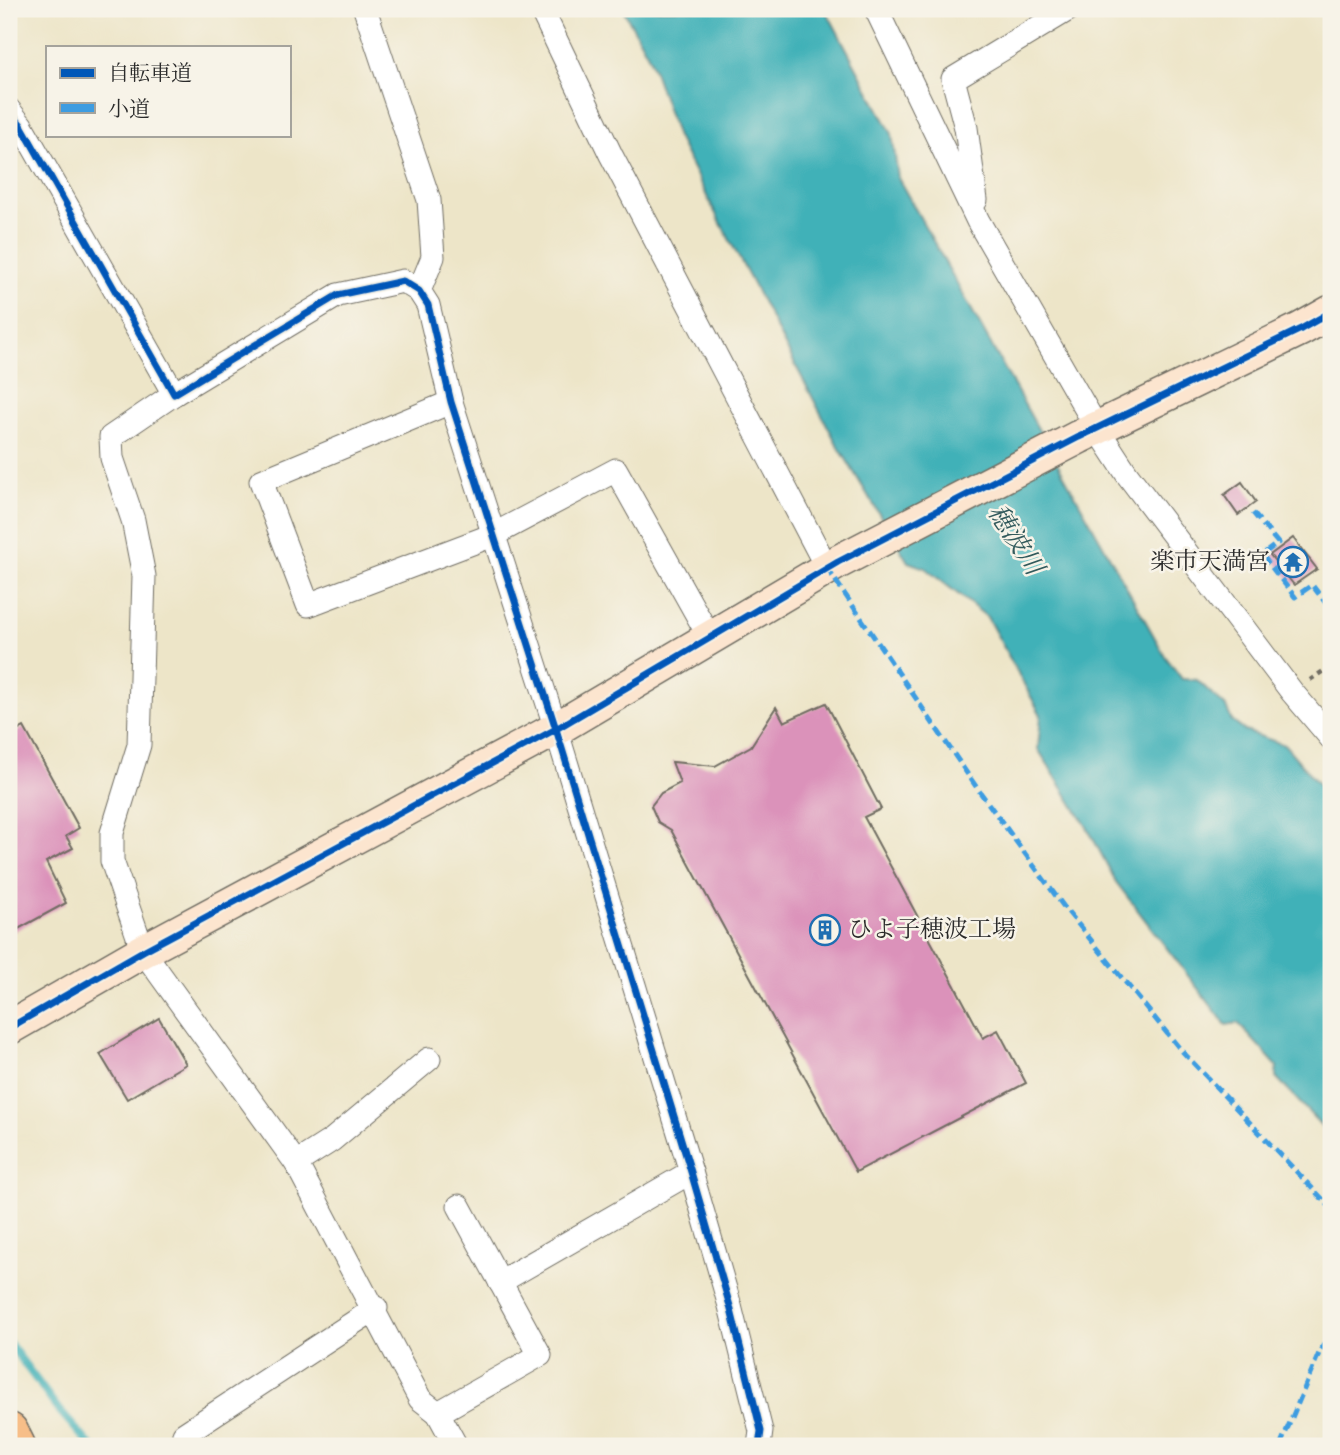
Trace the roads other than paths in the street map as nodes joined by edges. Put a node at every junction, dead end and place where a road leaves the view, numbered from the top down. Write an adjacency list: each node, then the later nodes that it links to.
1 (365, 9): 7 (street)
2 (541, 9): 13 (street)
3 (876, 9): 6 (street)
4 (1069, 9): 6 (street)
5 (9, 110): 9 (street)
6 (978, 221): 11 (street)
7 (419, 291): 9 (street); 10 (street)
8 (1331, 312): 11 (street)
9 (174, 394): 17 (street)
10 (451, 402): 12 (street); 12 (street)
11 (1088, 432): 13 (street); 16 (street)
12 (492, 535): 14 (street); 15 (street)
13 (833, 565): 14 (street)
14 (710, 638): 15 (street)
15 (556, 729): 17 (street); 21 (street)
16 (1331, 738)
17 (143, 951): 18 (street); 20 (street)
18 (9, 1028)
19 (429, 1059): 20 (street)
20 (296, 1163): 24 (street)
21 (691, 1172): 23 (street); 30 (street)
22 (460, 1206): 23 (street)
23 (500, 1282): 25 (street)
24 (376, 1308): 25 (street); 27 (street)
25 (438, 1413): 29 (street)
26 (9, 1433): 28 (highway)
27 (184, 1434)
28 (16, 1446)
29 (456, 1446)
30 (759, 1446)

